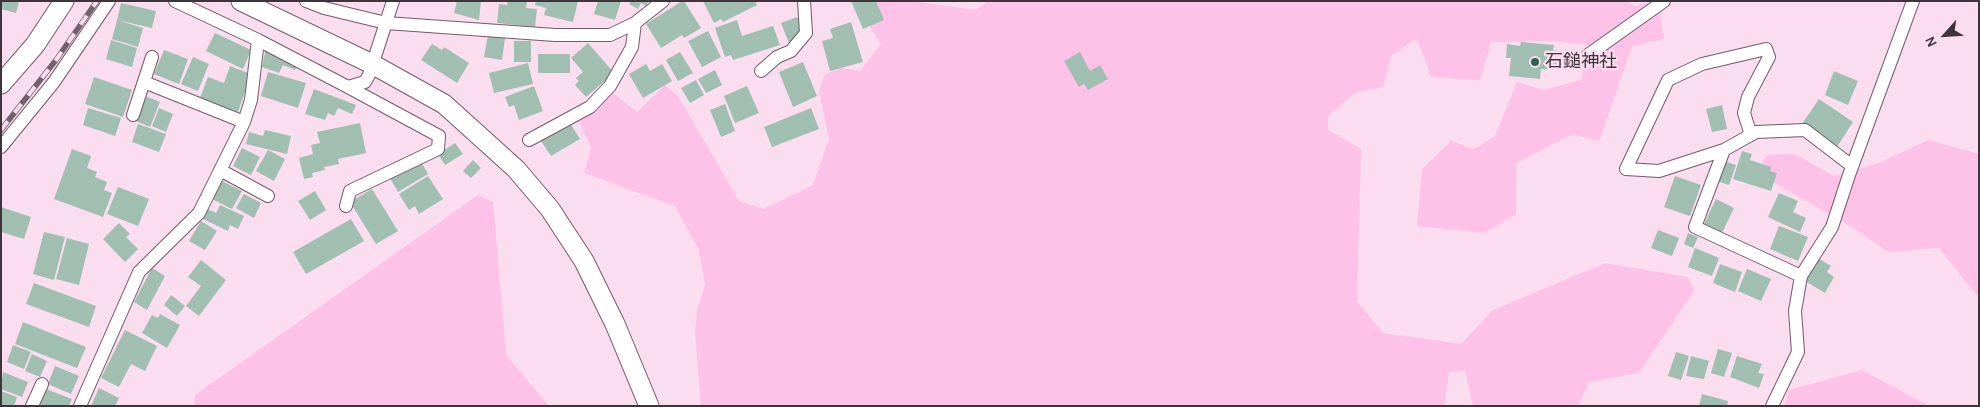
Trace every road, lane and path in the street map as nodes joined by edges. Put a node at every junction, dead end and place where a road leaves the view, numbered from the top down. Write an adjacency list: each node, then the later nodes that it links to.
1 (64, 1): 19 (street)
2 (109, 1): 25 (street)
3 (176, 1): 13 (street)
4 (241, 1): 16 (street)
5 (306, 1): 11 (street)
6 (393, 1): 11 (street)
7 (663, 1): 12 (street)
8 (804, 1): 17 (street)
9 (1664, 1): 14 (street)
10 (1913, 1): 27 (street)
11 (386, 23): 12 (street); 16 (street)
12 (635, 23): 24 (street)
13 (258, 40): 20 (street); 22 (street)
14 (1588, 55)
15 (152, 57): 18 (street)
16 (372, 64): 20 (street); 35 (street)
17 (761, 71)
18 (144, 82): 21 (street); 22 (street)
19 (1, 84)
20 (348, 86): 30 (street)
21 (132, 115)
22 (244, 122): 28 (street)
23 (1751, 135): 26 (street); 26 (street); 27 (street)
24 (529, 140)
25 (1, 147)
26 (1724, 150): 31 (street)
27 (1852, 166): 31 (street)
28 (220, 170): 29 (street); 34 (street)
29 (268, 196)
30 (346, 206)
31 (1801, 276): 36 (street)
32 (42, 384): 33 (street)
33 (32, 406)
34 (80, 406)
35 (649, 406)
36 (1772, 406)

